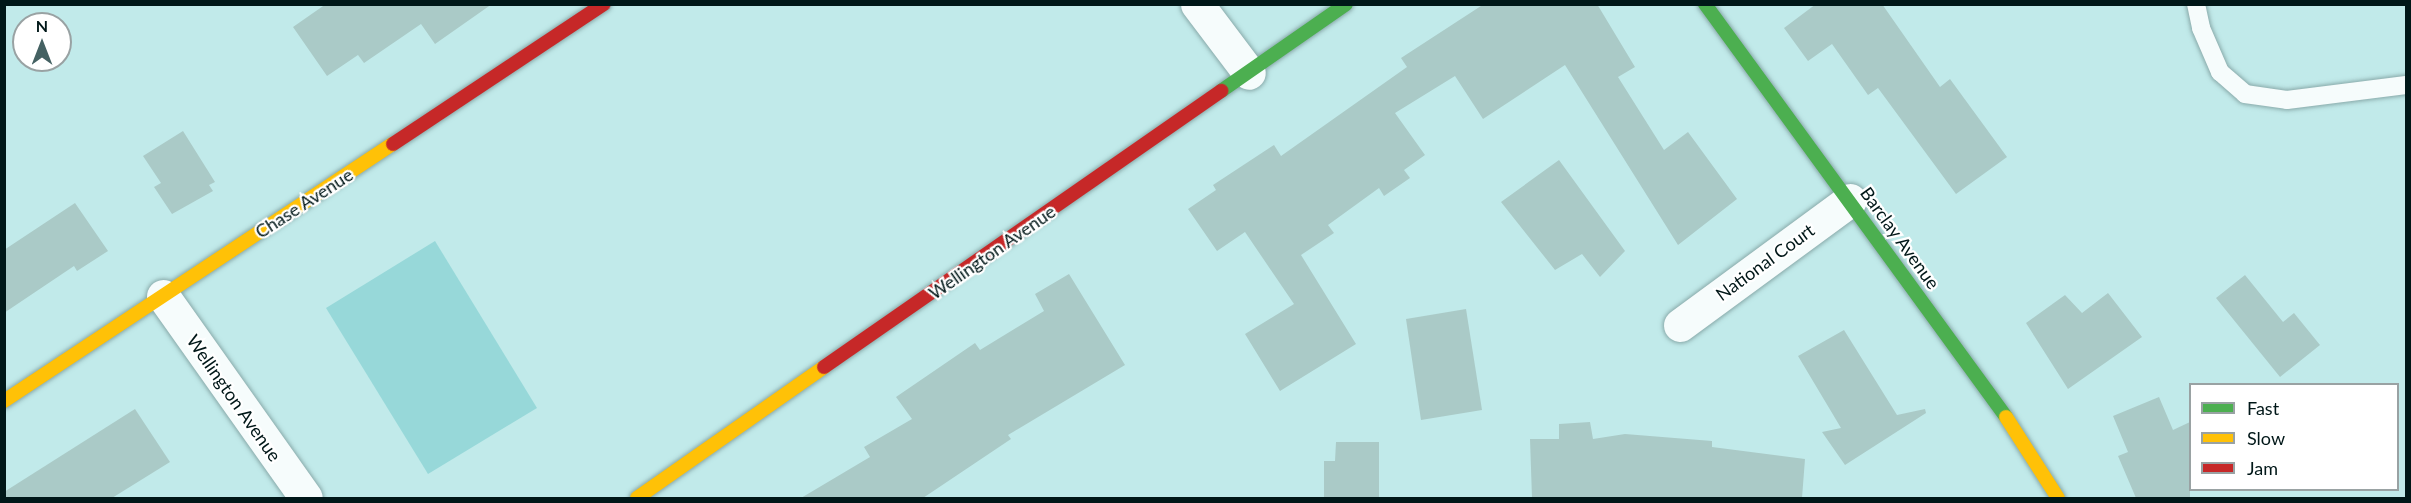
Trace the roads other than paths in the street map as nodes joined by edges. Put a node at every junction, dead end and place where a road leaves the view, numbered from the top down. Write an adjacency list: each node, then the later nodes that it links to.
1 (604, 4): 9 (street, Chase Avenue)
2 (1197, 4): 6 (street)
3 (1347, 4): 6 (street, Wellington Avenue)
4 (1705, 4): 8 (street, Barclay Avenue)
5 (2196, 4): 7 (lane)
6 (1249, 73): 13 (street, Wellington Avenue)
7 (2406, 85)
8 (1850, 200): 10 (street, National Court); 14 (street, Barclay Avenue)
9 (163, 296): 11 (street, Chase Avenue); 12 (street, Wellington Avenue)
10 (1680, 325)
11 (4, 401)
12 (306, 498)
13 (637, 498)
14 (2058, 498)

